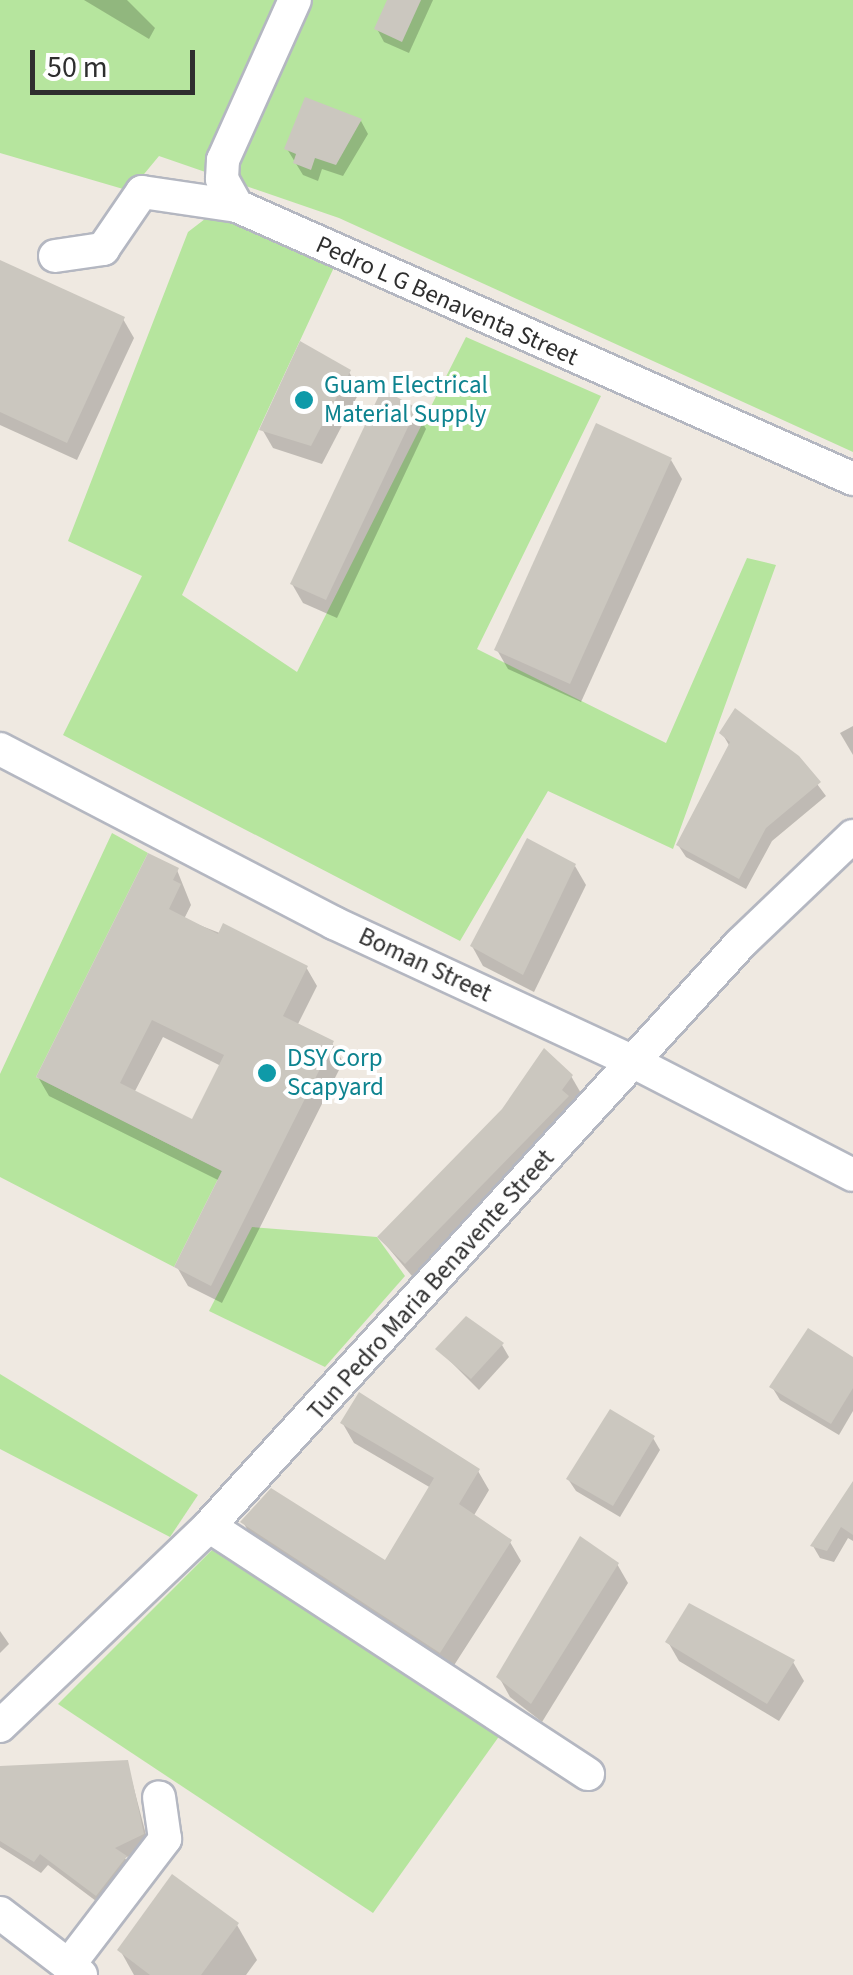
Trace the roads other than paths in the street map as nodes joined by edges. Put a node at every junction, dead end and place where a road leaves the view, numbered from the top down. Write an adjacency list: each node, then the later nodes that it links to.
1 (296, 0): 2 (street)
2 (237, 206): 3 (street, Pedro L G Benaventa Street); 4 (street, Pedro L G Benaventa Street)
3 (55, 256)
4 (853, 480)
5 (0, 749): 7 (street, Boman Street)
6 (853, 836): 7 (street, Tun Pedro Maria Benavente Street)
7 (634, 1062): 8 (street, Boman Street); 9 (street, Tun Pedro Maria Benavente Street)
8 (853, 1175)
9 (209, 1526): 10 (street, Tun Pedro Maria Benavente Street); 11 (street)
10 (0, 1726)
11 (588, 1774)
12 (159, 1797): 14 (street)
13 (0, 1913): 14 (street)
14 (74, 1970)

